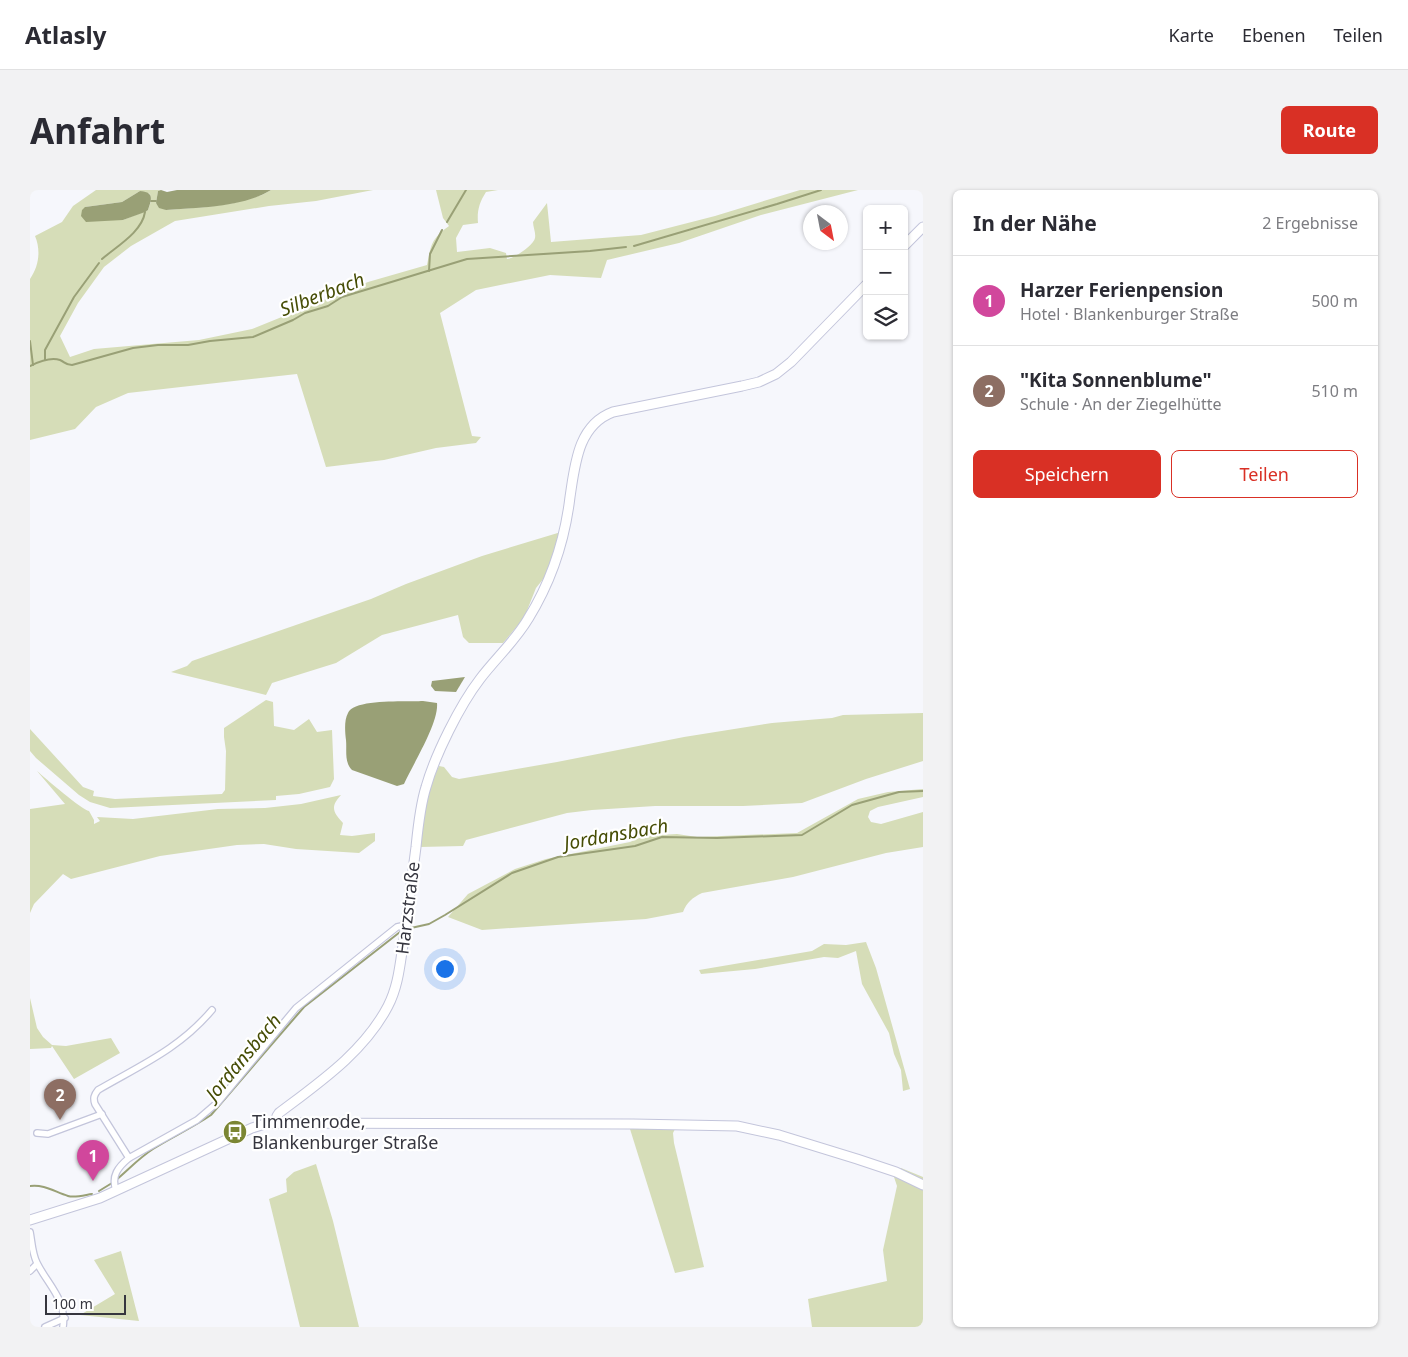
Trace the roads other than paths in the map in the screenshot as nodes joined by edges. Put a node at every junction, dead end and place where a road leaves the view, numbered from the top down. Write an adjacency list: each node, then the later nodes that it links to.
1 (923, 227): 2 (street)
2 (908, 242)
3 (863, 287): 4 (street, Harzstraße)
4 (406, 925): 7 (street, Harzstraße); 9 (street)
5 (212, 1010): 6 (street)
6 (102, 1114): 8 (street); 9 (street)
7 (276, 1123): 10 (street); 11 (street)
8 (37, 1133)
9 (129, 1158): 11 (street)
10 (923, 1185)
11 (116, 1188): 12 (street)
12 (30, 1220)
13 (30, 1232): 14 (street)
14 (37, 1264): 15 (street); 16 (street)
15 (30, 1271)
16 (64, 1318): 17 (street); 18 (street)
17 (45, 1327)
18 (63, 1327)

